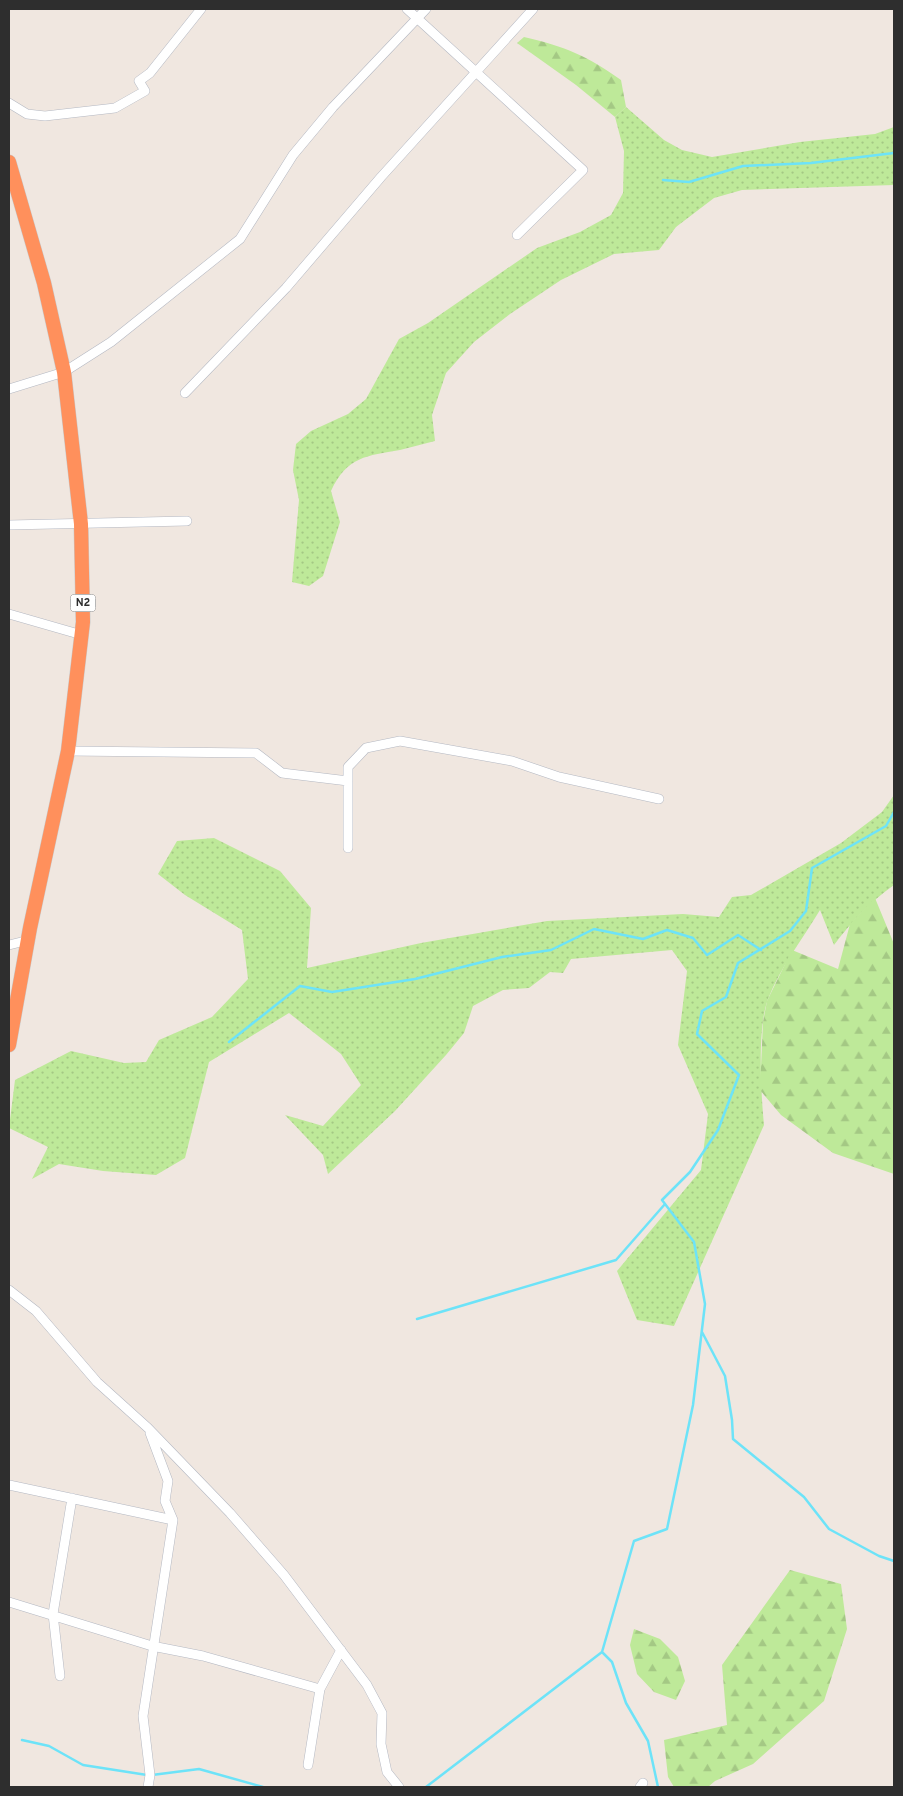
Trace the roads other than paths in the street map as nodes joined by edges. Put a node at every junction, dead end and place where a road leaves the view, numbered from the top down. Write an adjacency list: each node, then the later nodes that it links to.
1 (201, 9): 7 (street)
2 (407, 9): 5 (street)
3 (426, 9): 5 (street)
4 (533, 9): 6 (street)
5 (418, 18): 6 (street); 10 (street)
6 (477, 74): 9 (street); 12 (street)
7 (9, 103)
8 (9, 162): 10 (highway, N2)
9 (517, 235)
10 (64, 372): 11 (street); 14 (highway, N2)
11 (9, 388)
12 (184, 393)
13 (187, 521): 14 (street)
14 (81, 524): 15 (street); 17 (highway, N2)
15 (9, 526)
16 (9, 614): 17 (street)
17 (82, 635): 18 (highway, N2)
18 (68, 751): 19 (street); 22 (highway, N2)
19 (348, 781): 20 (street); 21 (street)
20 (659, 799)
21 (348, 848)
22 (29, 940): 23 (street); 24 (highway, N2)
23 (9, 945)
24 (9, 1045)
25 (9, 1290): 26 (street)
26 (148, 1428): 29 (street); 33 (street)
27 (9, 1485): 28 (street)
28 (72, 1498): 29 (street); 31 (street)
29 (173, 1520): 32 (street)
30 (9, 1602): 31 (street)
31 (53, 1614): 32 (street); 34 (street)
32 (152, 1646): 35 (street); 37 (street)
33 (342, 1650): 35 (street); 38 (street)
34 (60, 1676)
35 (320, 1690): 36 (street)
36 (308, 1765)
37 (148, 1787)
38 (399, 1787)

